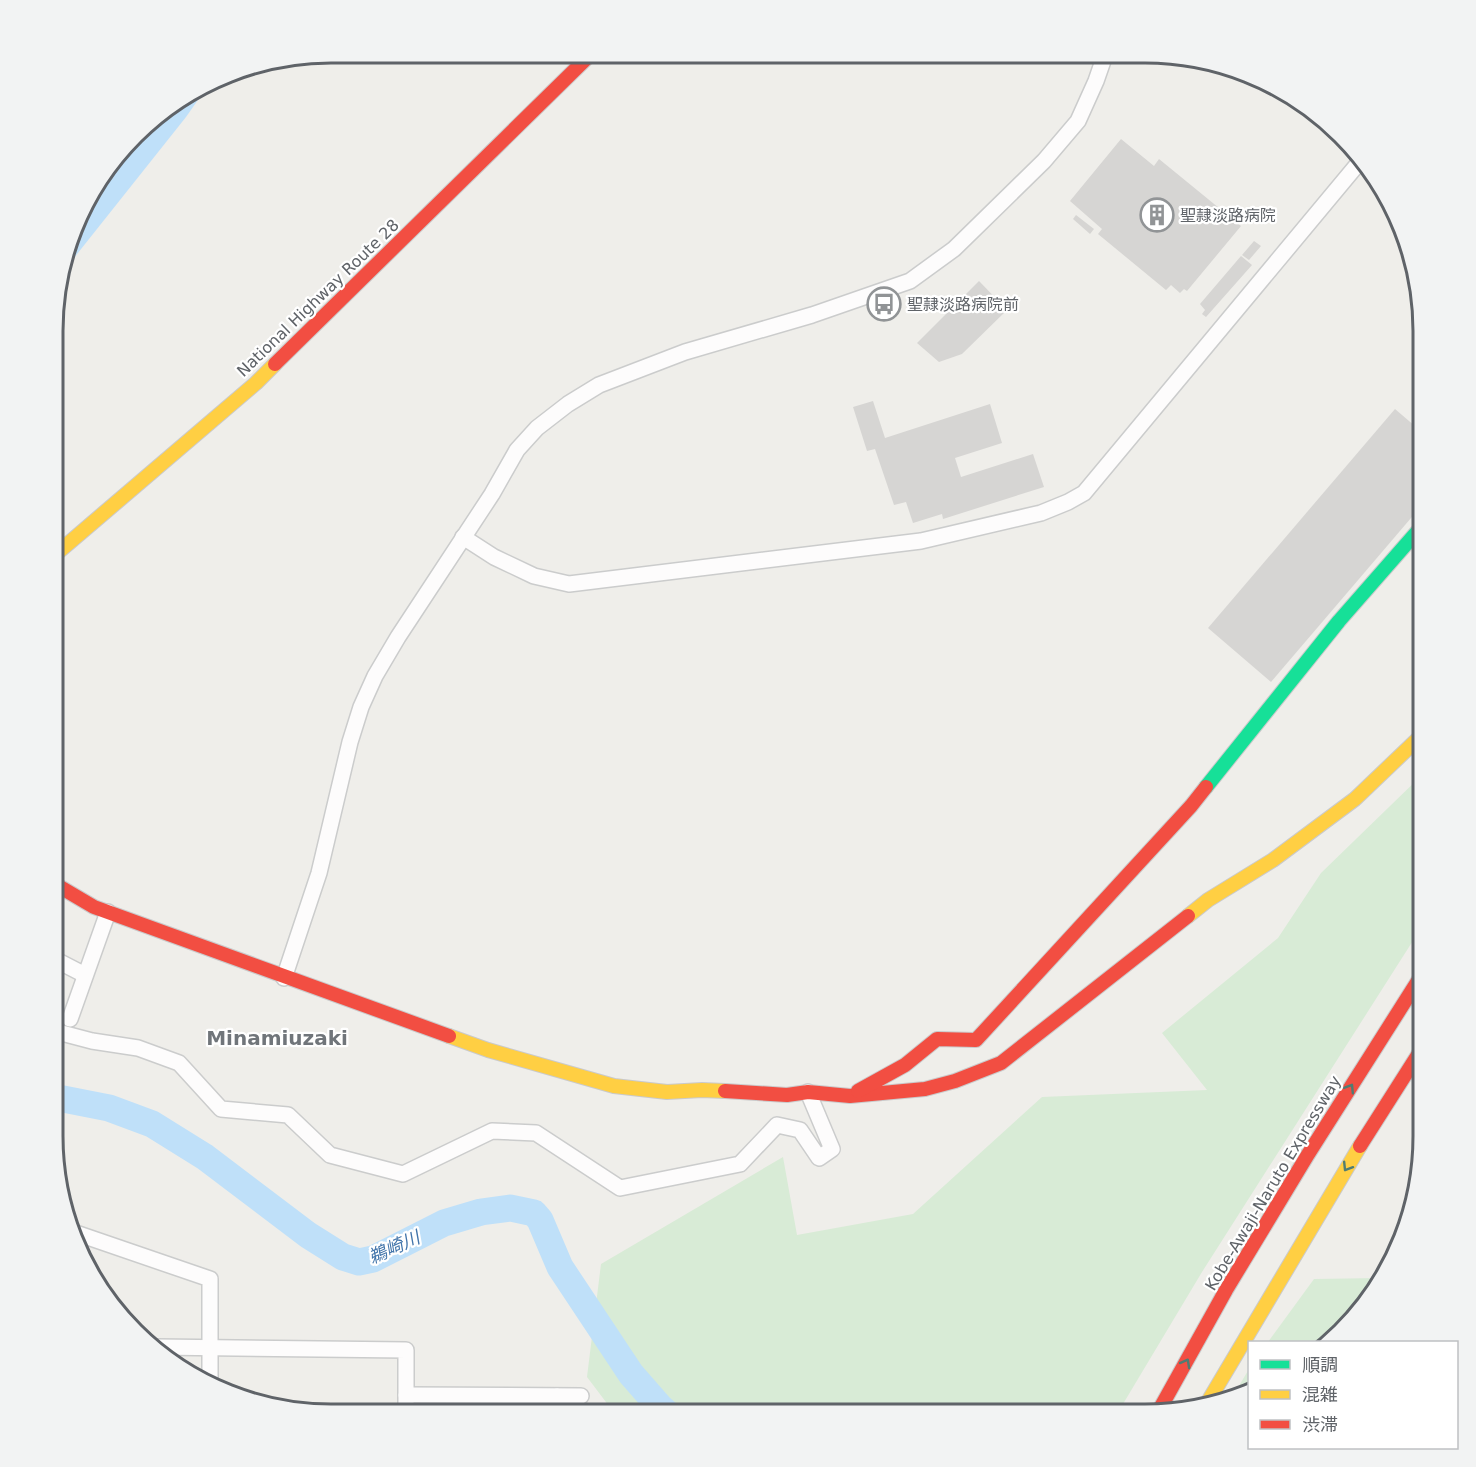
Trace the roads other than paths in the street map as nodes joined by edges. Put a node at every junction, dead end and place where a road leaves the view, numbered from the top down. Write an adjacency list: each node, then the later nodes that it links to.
1 (582, 63): 6 (main road, National Highway Route 28)
2 (1102, 63): 5 (street)
3 (1356, 166): 5 (street)
4 (1413, 536): 18 (main road)
5 (463, 537): 12 (street)
6 (63, 548)
7 (1413, 744): 18 (main road)
8 (63, 889): 9 (main road)
9 (108, 912): 11 (street); 12 (main road)
10 (63, 964): 11 (street)
11 (85, 975): 14 (street)
12 (285, 978): 17 (main road)
13 (1413, 989): 27 (main road, Kobe-Awaji-Naruto Expressway, one-way to 13)
14 (70, 1018)
15 (63, 1033): 17 (street)
16 (1413, 1063): 26 (main road, one-way to 26)
17 (808, 1092): 18 (main road)
18 (850, 1096)
19 (82, 1235): 21 (street)
20 (166, 1347): 21 (street)
21 (210, 1348): 22 (street); 23 (street)
22 (210, 1374)
23 (406, 1395): 24 (street); 28 (street)
24 (556, 1396): 25 (street); 29 (street)
25 (581, 1396)
26 (1212, 1396)
27 (1163, 1403)
28 (406, 1404)
29 (556, 1404)

